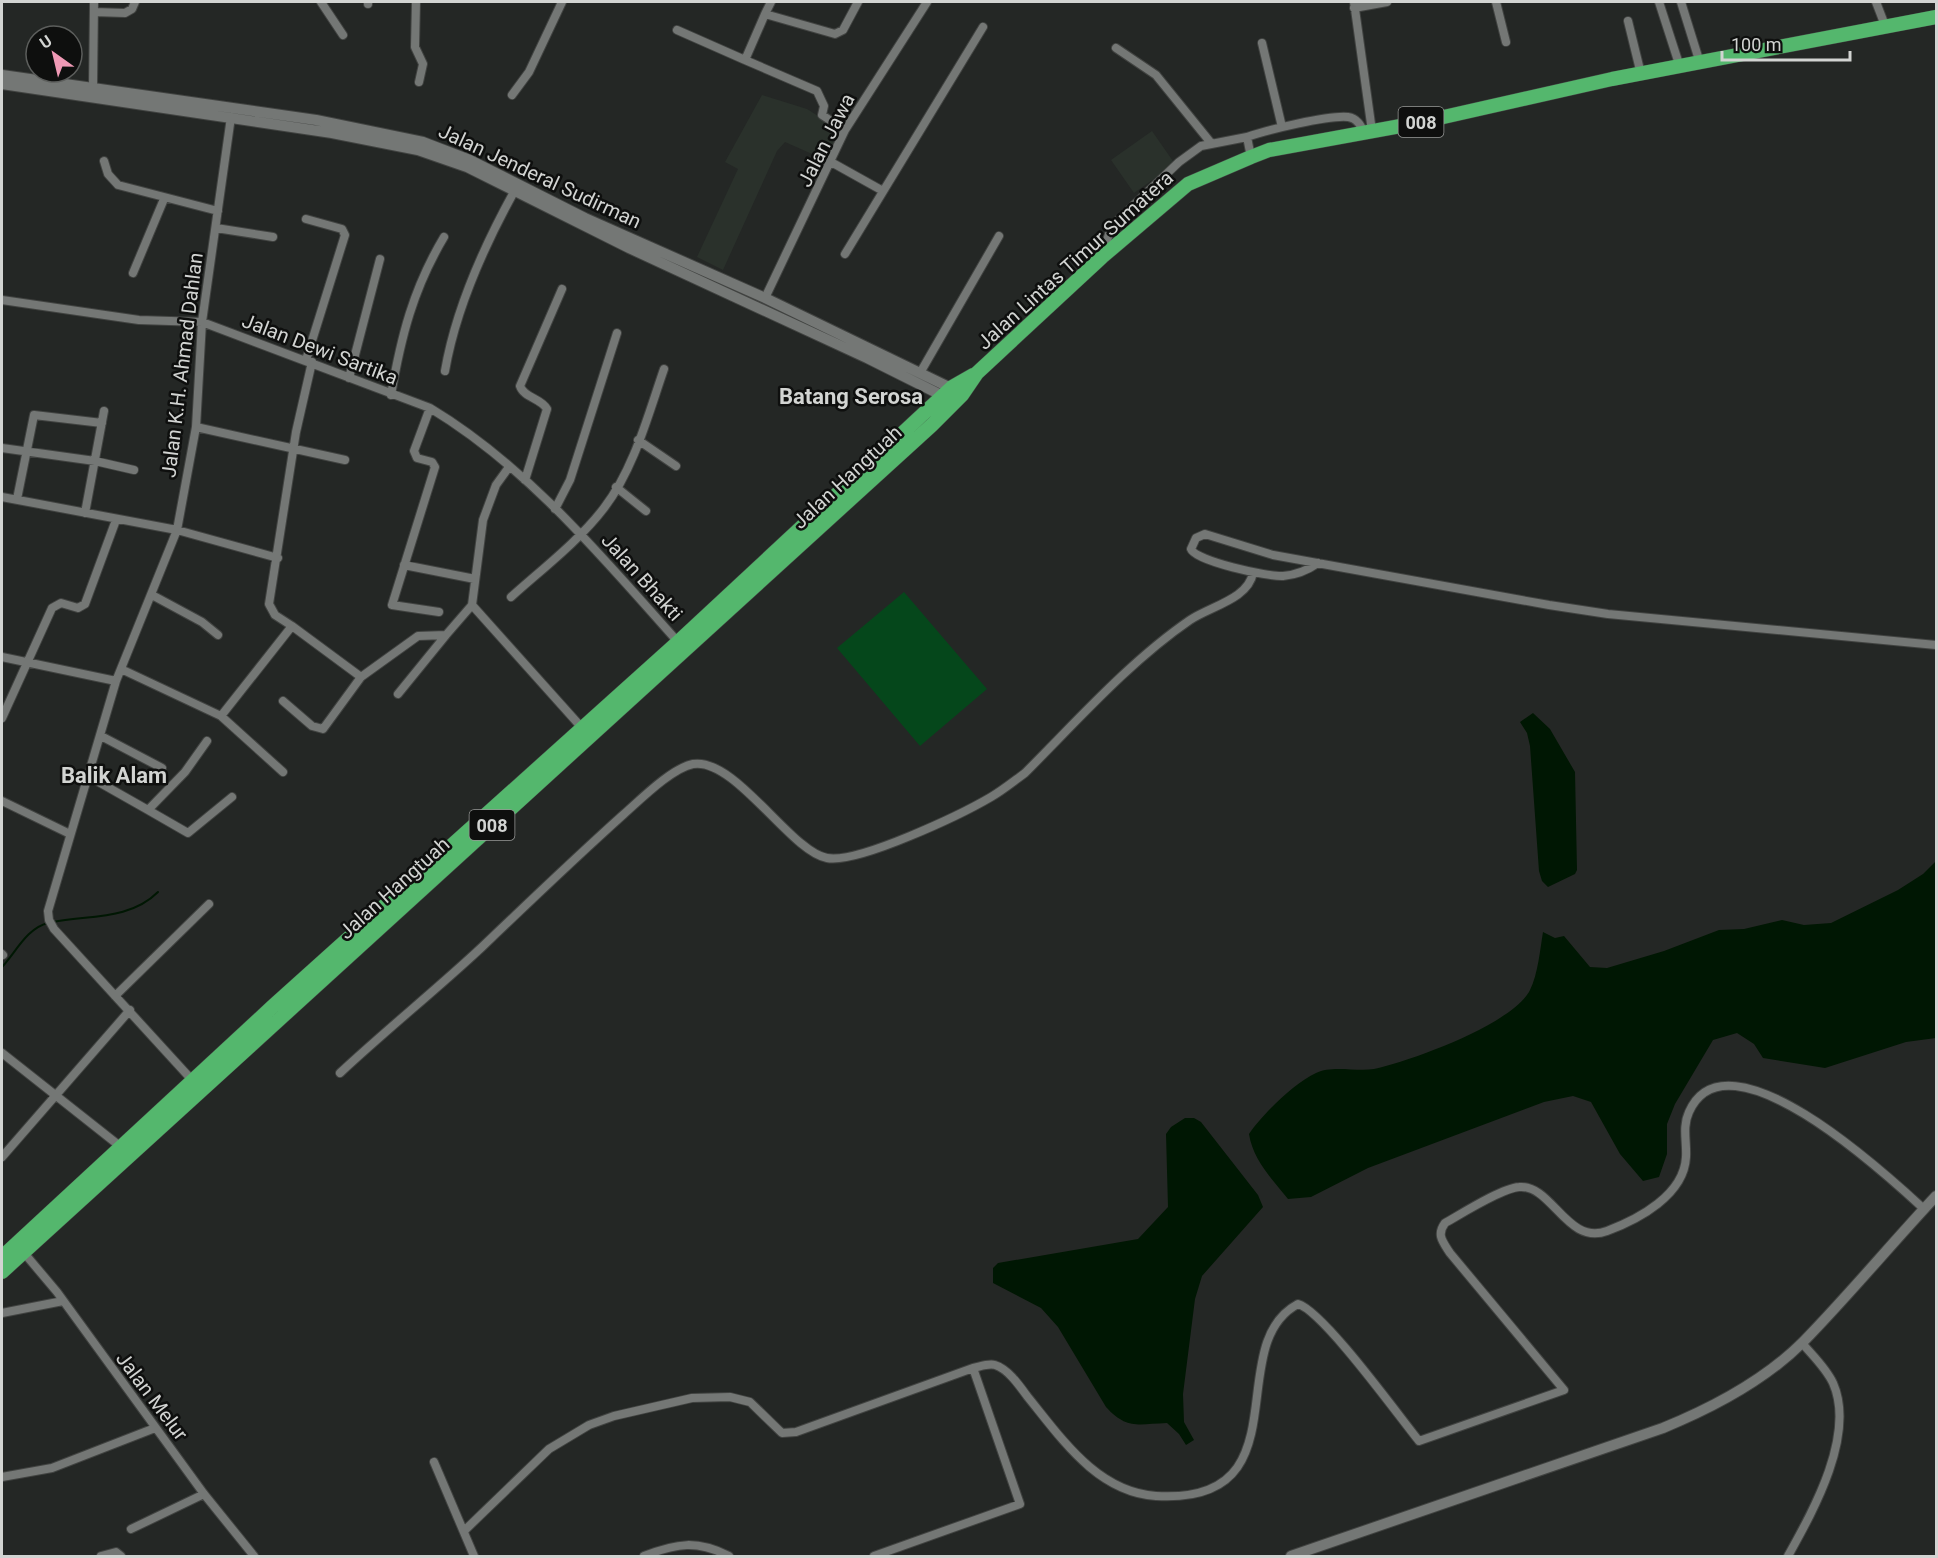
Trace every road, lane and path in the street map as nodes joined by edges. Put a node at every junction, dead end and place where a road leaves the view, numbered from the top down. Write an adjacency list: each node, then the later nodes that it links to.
1 (94, 2): 15 (street)
2 (135, 2): 15 (street)
3 (321, 2): 22 (street)
4 (416, 2): 31 (street)
5 (562, 2): 35 (street)
6 (771, 2): 16 (street)
7 (858, 2): 16 (street)
8 (927, 2): 38 (street, Jalan Jawa)
9 (1387, 2): 14 (street)
10 (1496, 2): 23 (street)
11 (1659, 2): 28 (street)
12 (1681, 2): 27 (street)
13 (1876, 2): 20 (street)
14 (1354, 5): 39 (street)
15 (93, 12): 34 (street)
16 (765, 14): 26 (street)
17 (1936, 17): 20 (highway, Jalan Lintas Timur Sumatera / 008)
18 (1628, 21): 29 (street)
19 (983, 27): 47 (street)
20 (1886, 28): 27 (highway, Jalan Lintas Timur Sumatera / 008)
21 (677, 30): 26 (street)
22 (343, 35)
23 (1506, 42)
24 (1262, 43): 37 (street)
25 (1116, 48): 42 (street)
26 (746, 60): 38 (street)
27 (1700, 63): 28 (highway, Jalan Lintas Timur Sumatera / 008)
28 (1680, 67): 29 (highway, Jalan Lintas Timur Sumatera / 008)
29 (1641, 74): 39 (highway, Jalan Lintas Timur Sumatera / 008)
30 (2, 75): 33 (street, Jalan Jenderal Sudirman)
31 (420, 82)
32 (2, 84): 33 (street, Jalan Jenderal Sudirman)
33 (48, 86): 34 (street, Jalan Jenderal Sudirman); 36 (street, Jalan Jenderal Sudirman)
34 (93, 88): 41 (street, Jalan Jenderal Sudirman)
35 (512, 95)
36 (231, 117): 41 (street, Jalan Jenderal Sudirman); 49 (street, Jalan K.H. Ahmad Dahlan)
37 (1282, 127): 39 (street); 40 (street)
38 (845, 130): 45 (street, Jalan Jawa)
39 (1368, 132): 43 (highway, Jalan Lintas Timur Sumatera / 008)
40 (1247, 137): 42 (street); 43 (street)
41 (404, 143): 46 (street, Jalan Jenderal Sudirman); 60 (street, Jalan Jenderal Sudirman)
42 (1211, 143): 56 (street)
43 (1251, 157): 56 (highway, Jalan Lintas Timur Sumatera / 008)
44 (104, 161): 48 (street)
45 (831, 162): 47 (street); 60 (street, Jalan Jawa)
46 (515, 190): 63 (street, Jalan Jenderal Sudirman); 67 (street)
47 (883, 191): 55 (street)
48 (164, 198): 49 (street); 58 (street)
49 (218, 211): 51 (street, Jalan K.H. Ahmad Dahlan)
50 (306, 219): 65 (street)
51 (216, 228): 53 (street); 62 (street, Jalan K.H. Ahmad Dahlan)
52 (999, 236): 68 (street)
53 (273, 237)
54 (444, 237): 71 (street)
55 (845, 254)
56 (1102, 257): 69 (highway, Jalan Lintas Timur Sumatera / 008)
57 (380, 259): 70 (street)
58 (133, 273)
59 (562, 289): 86 (street)
60 (765, 298): 63 (street, Jalan Jenderal Sudirman)
61 (2, 300): 62 (street, Jalan Dewi Sartika)
62 (202, 322): 65 (street, Jalan Dewi Sartika); 76 (street, Jalan K.H. Ahmad Dahlan)
63 (802, 323): 68 (street, Jalan Jenderal Sudirman); 72 (street, Jalan Jenderal Sudirman)
64 (617, 333): 90 (street)
65 (309, 361): 70 (street, Jalan Dewi Sartika); 79 (street)
66 (664, 369): 77 (street)
67 (445, 371)
68 (920, 373): 72 (street, Jalan Jenderal Sudirman)
69 (977, 373): 72 (highway, Jalan Hangtuah / 008)
70 (349, 378): 71 (street, Jalan Dewi Sartika)
71 (391, 395): 73 (street, Jalan Dewi Sartika)
72 (953, 395): 100 (highway, Jalan Hangtuah / 008)
73 (430, 408): 84 (street, Jalan Dewi Sartika); 98 (street)
74 (104, 411): 75 (street)
75 (102, 423): 80 (street); 81 (street)
76 (196, 427): 79 (street); 94 (street, Jalan K.H. Ahmad Dahlan)
77 (638, 440): 83 (street); 87 (street)
78 (2, 448): 80 (street)
79 (294, 448): 82 (street); 96 (street)
80 (27, 452): 81 (street); 89 (street)
81 (95, 460): 85 (street); 92 (street)
82 (345, 460)
83 (676, 466)
84 (509, 467): 86 (street, Jalan Dewi Sartika); 101 (street)
85 (134, 470)
86 (525, 480): 90 (street, Jalan Dewi Sartika)
87 (616, 486): 91 (street); 95 (street)
88 (2, 497): 89 (street)
89 (17, 499): 92 (street)
90 (555, 508): 95 (street, Jalan Dewi Sartika)
91 (646, 512)
92 (85, 513): 93 (street)
93 (116, 520): 94 (street); 112 (street)
94 (177, 530): 96 (street); 102 (street, Jalan K.H. Ahmad Dahlan)
95 (581, 534): 103 (street); 109 (street, Jalan Bhakti)
96 (278, 558): 106 (street)
97 (1318, 563): 99 (street); 99 (street); 110 (street)
98 (404, 565): 101 (street); 105 (street)
99 (1253, 573): 135 (street)
100 (761, 574): 109 (highway, Jalan Hangtuah / 008); 133 (highway, Jalan Hangtuah / 008)
101 (475, 579): 104 (street)
102 (152, 595): 107 (street); 113 (street, Jalan K.H. Ahmad Dahlan)
103 (511, 597)
104 (472, 605): 108 (street); 120 (street)
105 (439, 612)
106 (292, 626): 114 (street); 118 (street)
107 (218, 635)
108 (446, 635): 114 (street); 116 (street)
109 (678, 642): 120 (highway, Jalan Hangtuah / 008)
110 (1936, 645)
111 (2, 657): 112 (street)
112 (26, 662): 115 (street); 119 (street)
113 (121, 669): 115 (street, Jalan K.H. Ahmad Dahlan); 118 (street)
114 (361, 677): 117 (street)
115 (116, 681): 121 (street, Jalan K.H. Ahmad Dahlan)
116 (398, 694)
117 (283, 701)
118 (221, 716): 124 (street)
119 (2, 718)
120 (583, 729): 133 (highway, Jalan Hangtuah / 008)
121 (101, 736): 123 (street); 125 (street, Jalan K.H. Ahmad Dahlan)
122 (207, 741): 128 (street)
123 (162, 768)
124 (283, 772)
125 (88, 776): 128 (street); 129 (street, Jalan K.H. Ahmad Dahlan)
126 (232, 797): 128 (street)
127 (2, 801): 129 (street)
128 (147, 810)
129 (70, 834): 131 (street, Jalan K.H. Ahmad Dahlan)
130 (209, 904): 131 (street)
131 (116, 996): 132 (street)
132 (130, 1010): 136 (street); 137 (street)
133 (255, 1031): 136 (highway, Jalan Hangtuah / 008); 142 (highway, Jalan Hangtuah / 008)
134 (2, 1053): 137 (street)
135 (340, 1073)
136 (192, 1080): 138 (highway, Jalan Hangtuah / 008)
137 (56, 1095): 138 (street); 139 (street)
138 (121, 1147): 143 (highway, Jalan Hangtuah / 008)
139 (2, 1157)
140 (1936, 1196): 141 (street)
141 (1924, 1209): 147 (street); 148 (street)
142 (25, 1254): 144 (highway, Jalan Hangtuah / 008); 145 (street, Jalan Melur)
143 (2, 1257)
144 (2, 1272)
145 (63, 1301): 146 (street); 149 (street, Jalan Melur)
146 (2, 1313)
147 (1802, 1343): 162 (street); 163 (street)
148 (973, 1368): 154 (street); 161 (street)
149 (155, 1428): 151 (street); 152 (street, Jalan Melur)
150 (434, 1462): 154 (street)
151 (2, 1477)
152 (204, 1494): 153 (street); 157 (street, Jalan Melur)
153 (131, 1529)
154 (464, 1531): 158 (street)
155 (101, 1557): 156 (street)
156 (122, 1557)
157 (255, 1557)
158 (474, 1557)
159 (644, 1557): 160 (street)
160 (729, 1557)
161 (874, 1557)
162 (1291, 1557)
163 (1788, 1557)

